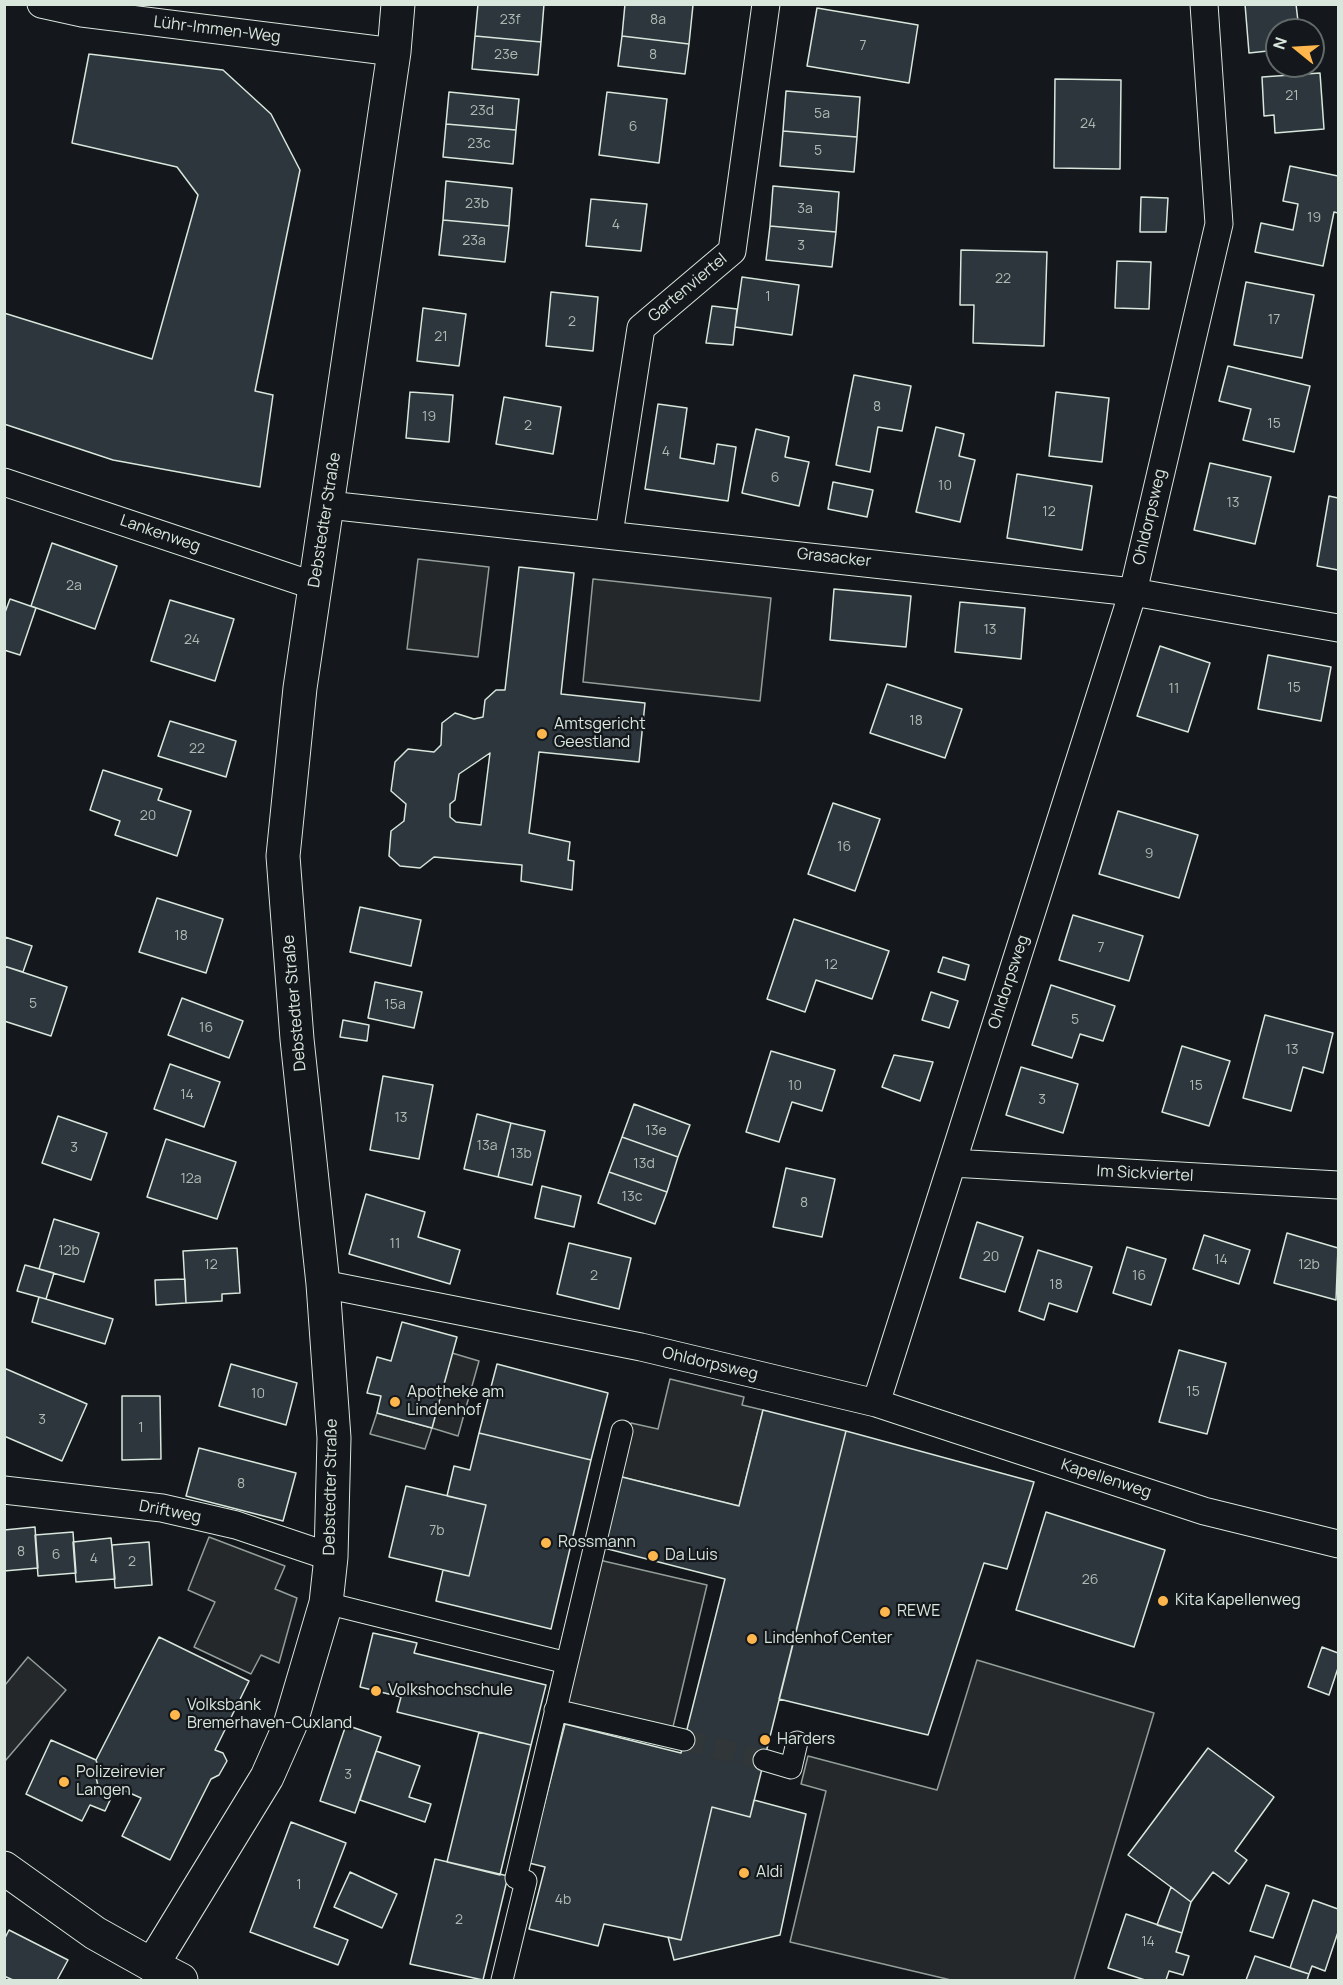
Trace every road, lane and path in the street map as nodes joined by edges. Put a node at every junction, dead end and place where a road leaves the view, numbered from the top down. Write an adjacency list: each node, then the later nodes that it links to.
1 (41, 4): 5 (street, Lühr-Immen-Weg)
2 (398, 4): 5 (main road, Debstedter Straße)
3 (766, 4): 8 (street, Gartenviertel)
4 (1204, 4): 10 (street, Ohldorpsweg)
5 (394, 52): 7 (main road, Debstedter Straße)
6 (4, 482): 9 (street, Lankenweg)
7 (328, 505): 8 (street, Grasacker); 9 (main road, Debstedter Straße)
8 (609, 534): 10 (street, Grasacker)
9 (315, 586): 14 (main road, Debstedter Straße)
10 (1133, 591): 11 (street, Grasacker); 12 (street, Ohldorpsweg)
11 (1338, 628)
12 (952, 1163): 13 (street, Im Sickviertel); 15 (street, Ohldorpsweg)
13 (1338, 1185)
14 (323, 1284): 15 (street, Ohldorpsweg); 19 (main road, Debstedter Straße)
15 (876, 1403): 18 (street, Kapellenweg)
16 (622, 1431): 21 (street)
17 (4, 1490): 19 (street, Driftweg)
18 (1338, 1544)
19 (331, 1557): 20 (main road, Debstedter Straße)
20 (326, 1603): 21 (street); 27 (main road, Debstedter Straße)
21 (567, 1663): 22 (street)
22 (555, 1710): 23 (street); 29 (street)
23 (684, 1740)
24 (797, 1742): 25 (street)
25 (764, 1760)
26 (4, 1868): 27 (main road)
27 (147, 1972): 28 (main road)
28 (181, 1980)
29 (502, 1980)

